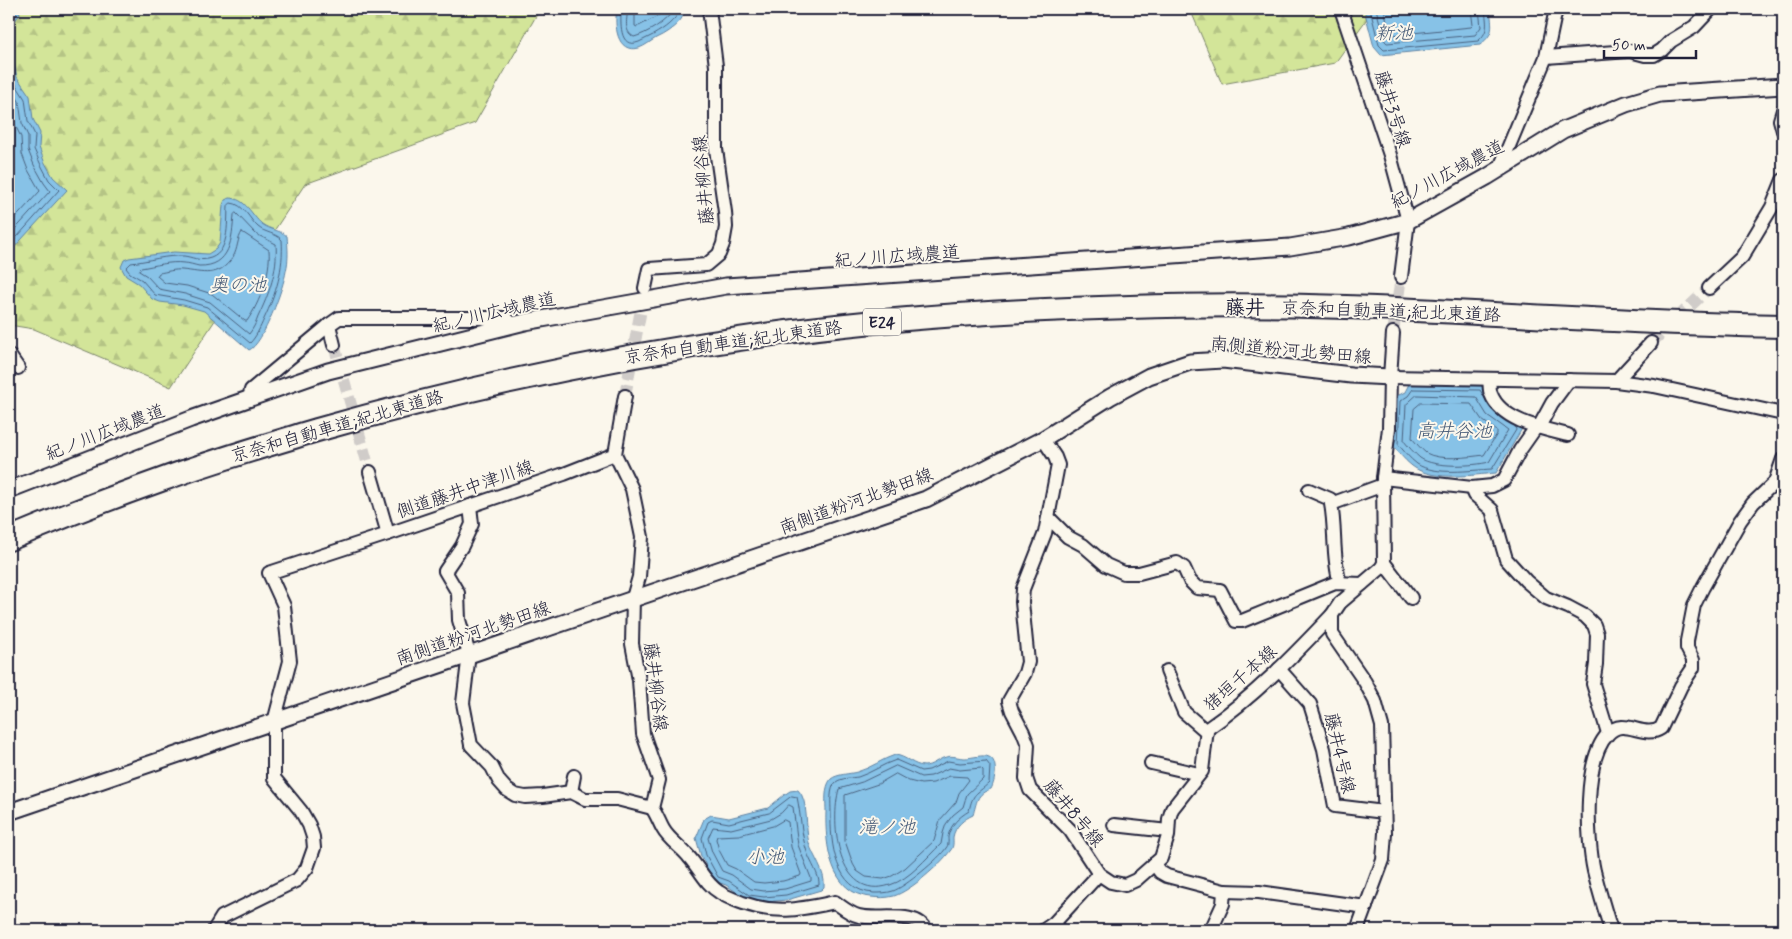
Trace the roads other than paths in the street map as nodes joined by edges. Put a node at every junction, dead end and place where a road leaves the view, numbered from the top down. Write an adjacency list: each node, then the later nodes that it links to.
1 (709, 9): 13 (street, 藤井柳谷線)
2 (1341, 9): 11 (street, 藤井3号線)
3 (1556, 9): 5 (street)
4 (1711, 9): 5 (street)
5 (1546, 56): 9 (street)
6 (1783, 86): 9 (street, 紀ノ川広域農道)
7 (1783, 110): 8 (street)
8 (1783, 131)
9 (1499, 170): 11 (street, 紀ノ川広域農道)
10 (1783, 180): 14 (street)
11 (1408, 221): 12 (street); 16 (street, 紀ノ川広域農道)
12 (1401, 277)
13 (645, 288)
14 (1709, 288)
15 (328, 325): 16 (street); 20 (street); 28 (street)
16 (514, 325): 28 (street, 紀ノ川広域農道)
17 (1783, 326): 45 (highway, 京奈和自動車道;紀北東道路 / E24)
18 (1393, 333): 23 (street)
19 (1651, 342): 26 (street)
20 (334, 345)
21 (9, 355): 22 (street)
22 (18, 368)
23 (1390, 377): 24 (street, 南側道粉河北勢田線); 32 (street, 南側道粉河北勢田線); 36 (street)
24 (1489, 379): 25 (street, 南側道粉河北勢田線); 30 (street)
25 (1569, 380): 26 (street, 南側道粉河北勢田線); 30 (street)
26 (1616, 382): 29 (street, 南側道粉河北勢田線)
27 (625, 396): 33 (street)
28 (249, 399): 39 (street, 紀ノ川広域農道)
29 (1783, 414)
30 (1538, 427): 31 (street); 38 (street)
31 (1568, 436)
32 (1043, 439): 43 (street, 藤井8号線); 51 (street, 南側道粉河北勢田線)
33 (615, 454): 42 (street, 側道藤井中津川線); 51 (street, 藤井柳谷線)
34 (1783, 459): 37 (street)
35 (370, 472): 44 (street, 側道藤井中津川線)
36 (1382, 481): 38 (street); 41 (street); 47 (street)
37 (1778, 485): 59 (street)
38 (1472, 488): 59 (street)
39 (9, 490)
40 (1309, 490): 41 (street)
41 (1334, 503): 49 (street)
42 (470, 506): 44 (street, 側道藤井中津川線); 54 (street)
43 (1049, 518): 48 (street); 70 (street, 藤井8号線)
44 (388, 534): 57 (street)
45 (9, 539)
46 (1180, 553): 48 (street)
47 (1384, 563): 50 (street, 猪垣千本線); 52 (street)
48 (1184, 568): 49 (street)
49 (1340, 583): 50 (street)
50 (1362, 584): 53 (street, 猪垣千本線)
51 (632, 598): 54 (street, 南側道粉河北勢田線); 64 (street, 藤井柳谷線)
52 (1410, 598)
53 (1332, 615): 55 (street, 猪垣千本線); 66 (street)
54 (469, 654): 57 (street, 南側道粉河北勢田線); 63 (street)
55 (1279, 669): 58 (street, 猪垣千本線); 66 (street, 藤井4号線)
56 (1167, 671): 58 (street)
57 (274, 722): 65 (street, 南側道粉河北勢田線); 73 (street)
58 (1207, 732): 61 (street, 猪垣千本線)
59 (1608, 733): 78 (street)
60 (1152, 763): 61 (street)
61 (1199, 774): 68 (street, 猪垣千本線)
62 (574, 776): 63 (street)
63 (571, 792): 64 (street)
64 (652, 808): 74 (street)
65 (9, 812)
66 (1384, 812): 72 (street)
67 (1114, 825): 68 (street)
68 (1168, 831): 69 (street, 猪垣千本線)
69 (1154, 864): 70 (street, 猪垣千本線); 71 (street)
70 (1100, 874): 75 (street)
71 (1224, 891): 72 (street); 76 (street)
72 (1366, 907): 77 (street)
73 (214, 930)
74 (926, 930)
75 (1044, 930)
76 (1211, 930)
77 (1357, 930)
78 (1611, 930)

